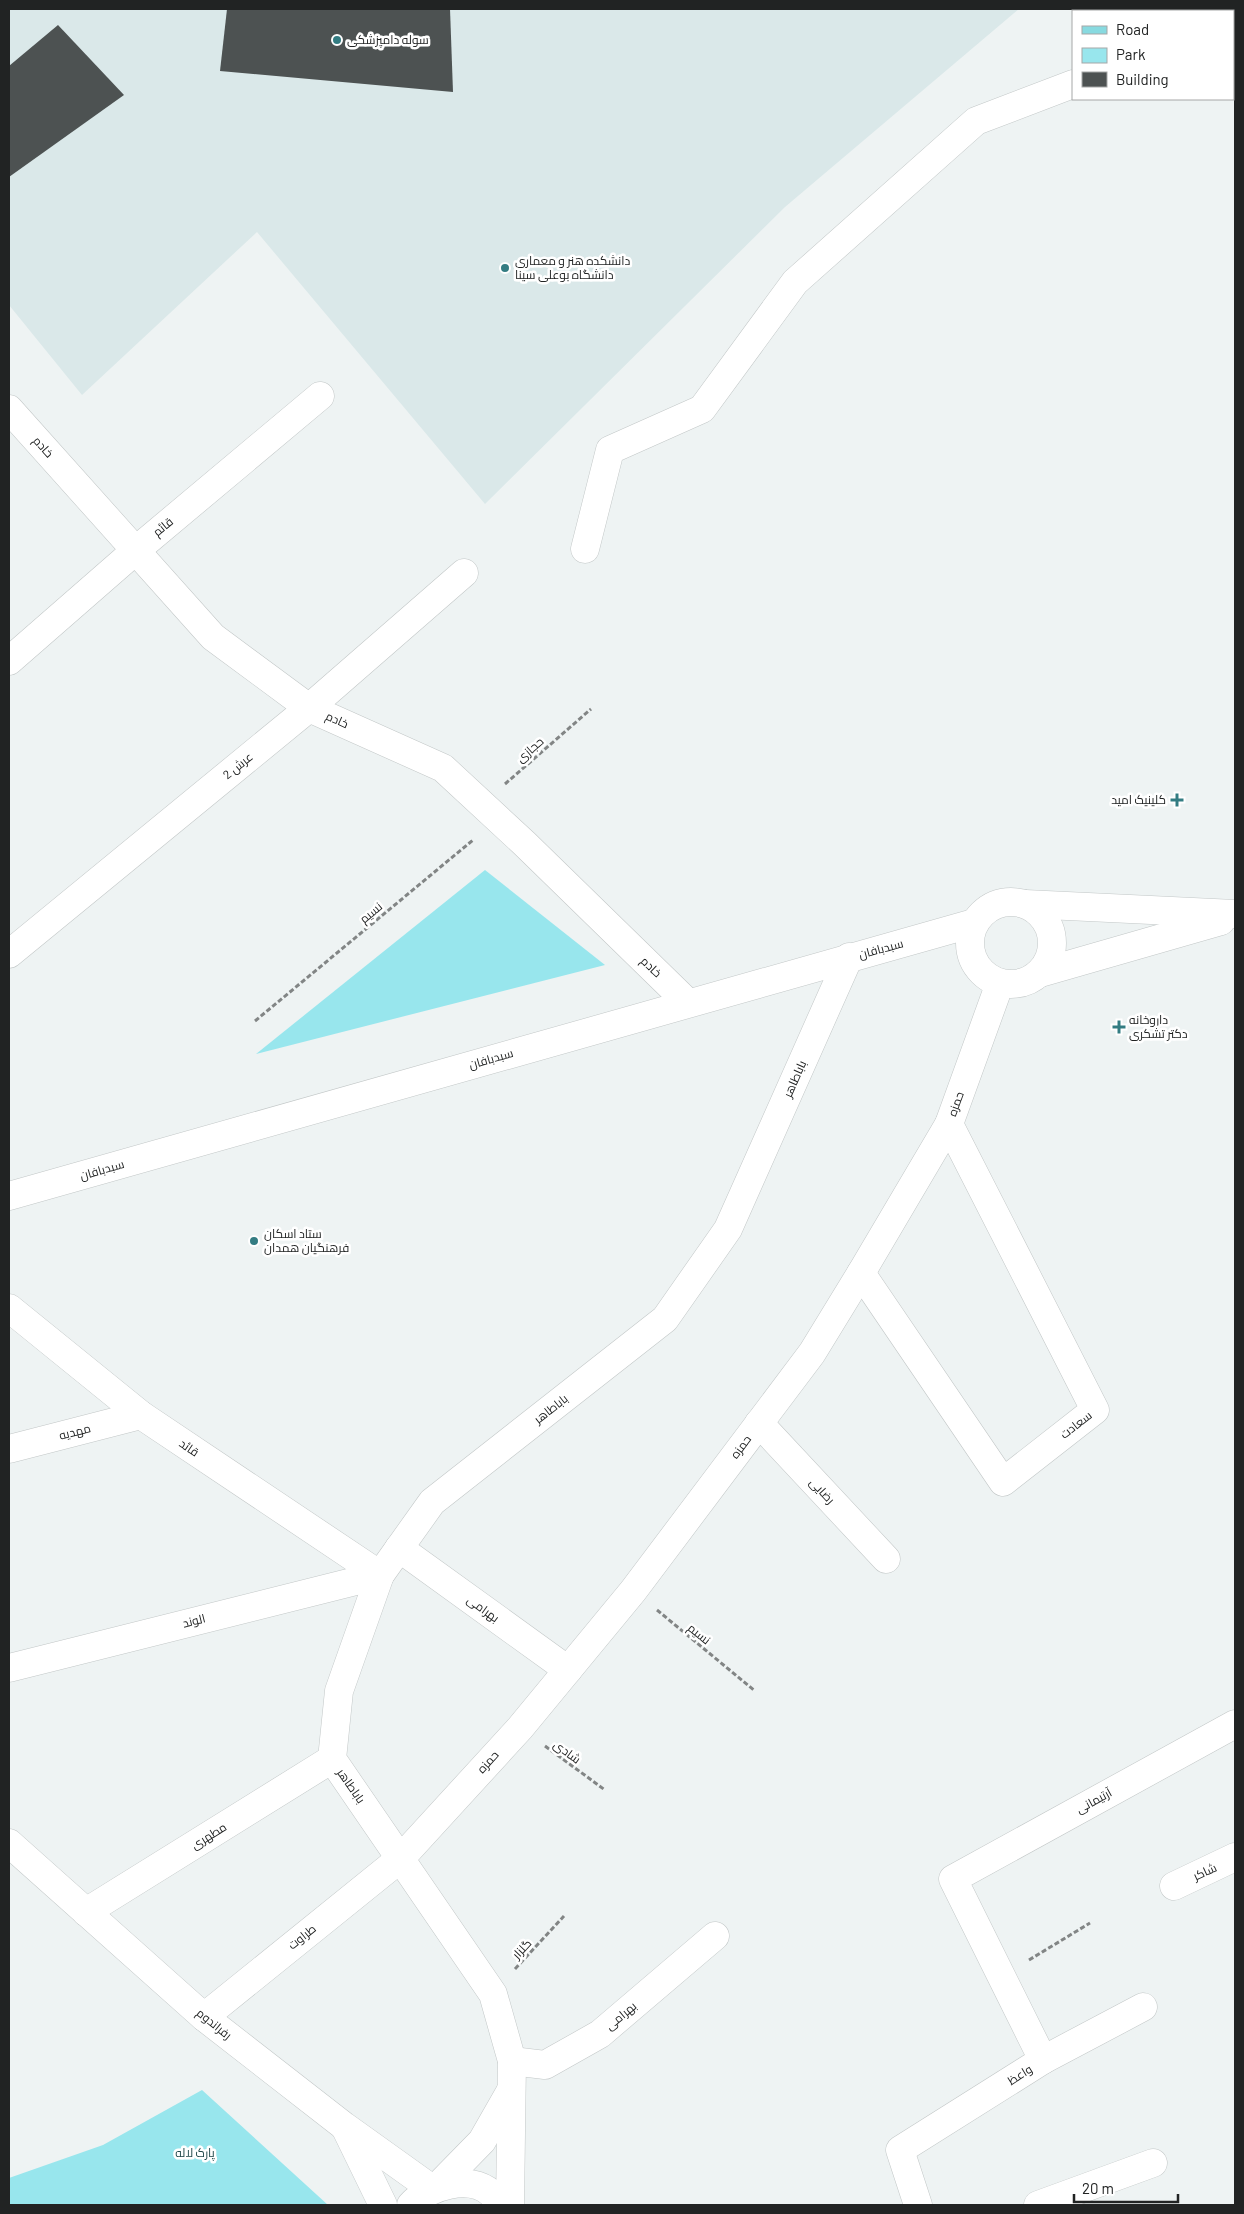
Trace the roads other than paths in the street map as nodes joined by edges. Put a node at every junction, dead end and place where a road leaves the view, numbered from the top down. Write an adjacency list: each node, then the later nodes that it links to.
1 (1072, 84): 4 (street)
2 (320, 396): 5 (street, قائم)
3 (9, 409): 5 (street, خادم)
4 (585, 548)
5 (135, 551): 7 (street, قائم); 8 (street, خادم)
6 (464, 573): 8 (street, عرش 2)
7 (9, 661)
8 (309, 708): 12 (street, عرش 2); 16 (street, خادم)
9 (1025, 904): 10 (street); 11 (street); 14 (street)
10 (1235, 915): 14 (street)
11 (974, 923): 13 (street, سبدبافان); 15 (street)
12 (9, 954)
13 (849, 957): 16 (street, سبدبافان); 24 (street, باباطاهر)
14 (1040, 973): 15 (street)
15 (1000, 983): 17 (street, حمزه)
16 (688, 1003): 18 (street, سبدبافان)
17 (949, 1124): 19 (street, حمزه); 19 (street, سعادت)
18 (9, 1196)
19 (861, 1273): 22 (street, حمزه)
20 (9, 1308): 21 (street, قائد)
21 (140, 1415): 23 (street, مهدیه); 26 (street, قائد)
22 (759, 1423): 25 (street, رضایی); 28 (street, حمزه)
23 (9, 1449)
24 (399, 1548): 26 (street, باباطاهر); 28 (street, بهرامی)
25 (886, 1558)
26 (380, 1575): 27 (street, الوند); 30 (street, باباطاهر)
27 (9, 1668)
28 (568, 1670): 33 (street, حمزه)
29 (1235, 1724): 34 (street, آرتیمانی)
30 (332, 1759): 33 (street, باباطاهر); 36 (street, مطهری)
31 (9, 1843): 36 (street, رفراندوم)
32 (1235, 1857): 35 (street, شاکر)
33 (401, 1858): 39 (street, طراوت); 41 (street, باباطاهر)
34 (953, 1879): 40 (street, واعظ)
35 (1174, 1886)
36 (86, 1912): 39 (street, رفراندوم)
37 (715, 1936): 41 (street, بهرامی)
38 (1143, 2007): 40 (street)
39 (204, 2017): 43 (street, رفراندوم)
40 (1043, 2060): 49 (street, واعظ)
41 (512, 2061): 42 (street, باباطاهر)
42 (511, 2091): 45 (street); 48 (street, باباطاهر)
43 (344, 2126): 45 (street, رفراندوم); 46 (street)
44 (1153, 2163): 50 (street)
45 (427, 2194): 47 (street)
46 (383, 2205)
47 (501, 2205)
48 (510, 2205)
49 (918, 2205)
50 (1038, 2205)

